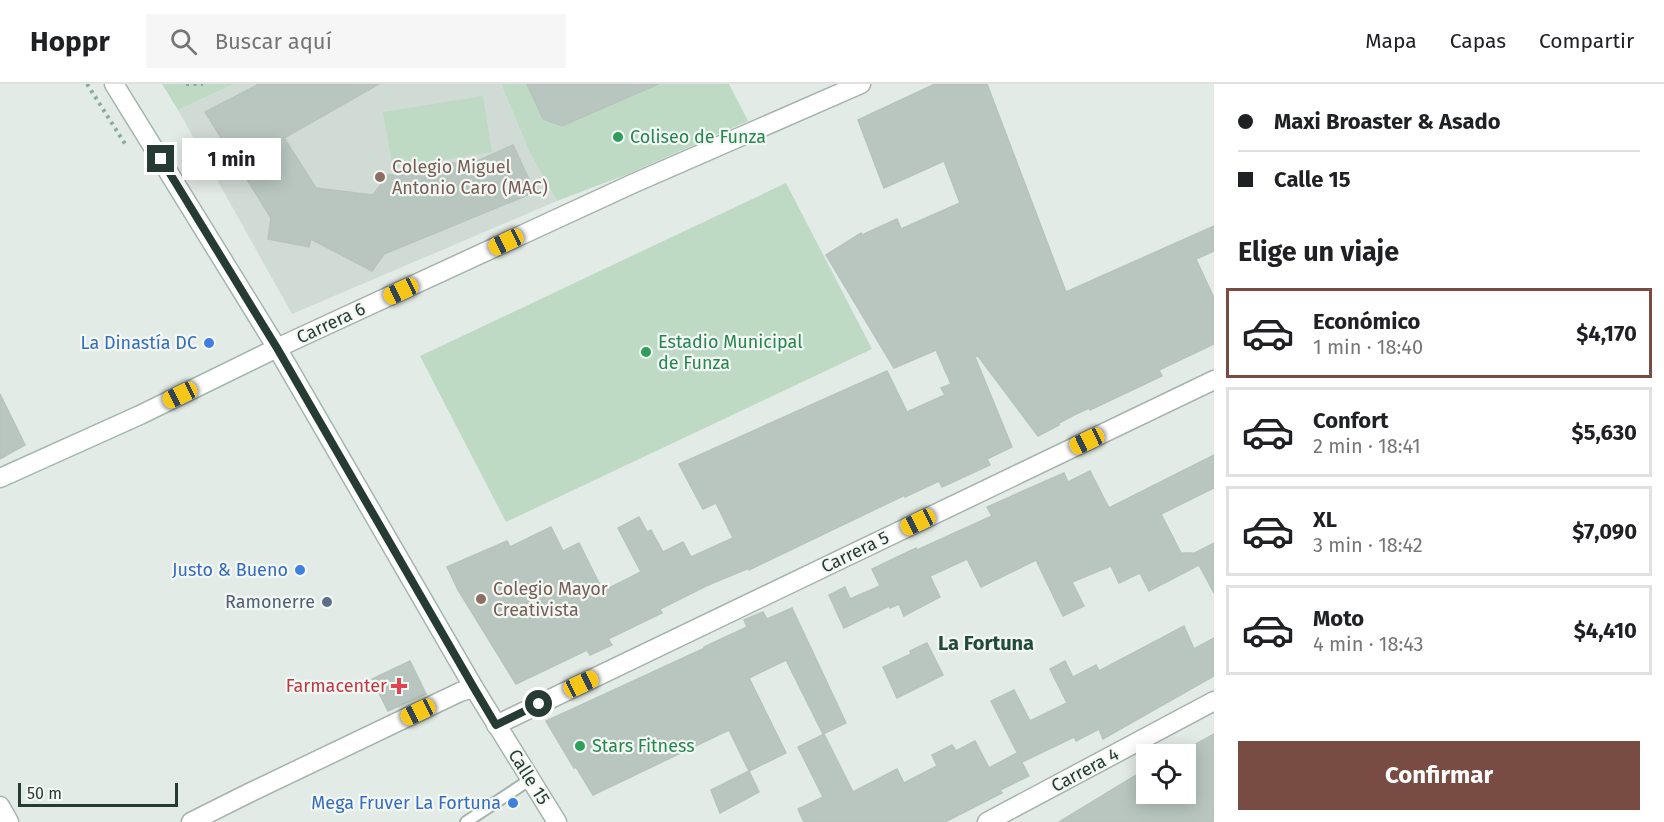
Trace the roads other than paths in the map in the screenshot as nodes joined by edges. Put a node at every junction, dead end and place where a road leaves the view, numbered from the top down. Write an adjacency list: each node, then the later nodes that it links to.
1 (114, 84): 3 (street, Calle 15)
2 (861, 84): 3 (street, Carrera 6)
3 (277, 348): 5 (street, Carrera 6); 6 (street, Calle 15)
4 (1214, 380): 8 (street, Carrera 5)
5 (0, 478)
6 (474, 688): 8 (street, Calle 15); 12 (street)
7 (1214, 701): 15 (street, Carrera 4)
8 (496, 725): 9 (street, Calle 15)
9 (531, 779): 13 (lane); 14 (street, Calle 15)
10 (0, 806): 11 (street)
11 (9, 822)
12 (191, 822)
13 (466, 822)
14 (557, 822)
15 (987, 822)

